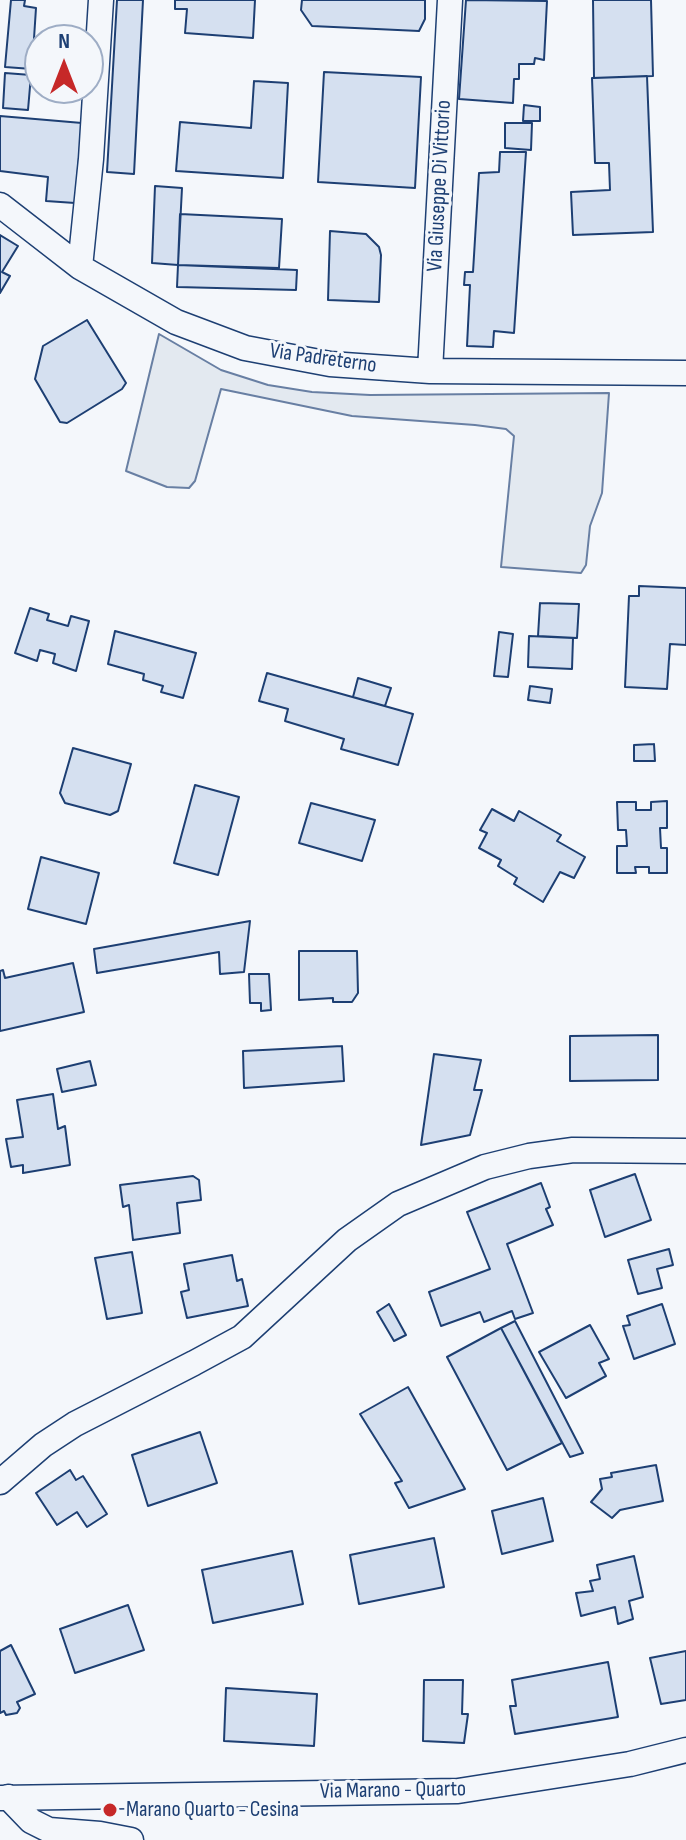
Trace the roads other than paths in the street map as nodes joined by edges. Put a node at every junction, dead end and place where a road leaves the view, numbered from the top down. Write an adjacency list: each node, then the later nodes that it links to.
1 (101, 0): 4 (street)
2 (450, 0): 5 (street, Via Giuseppe Di Vittorio)
3 (0, 205): 4 (street, Via Padreterno)
4 (80, 267): 5 (street, Via Padreterno)
5 (430, 371): 6 (street, Via Padreterno)
6 (686, 373)
7 (686, 1151): 8 (street)
8 (0, 1482)
9 (686, 1750): 10 (street, Via Marano - Quarto)
10 (4, 1798): 11 (street)
11 (131, 1840)

